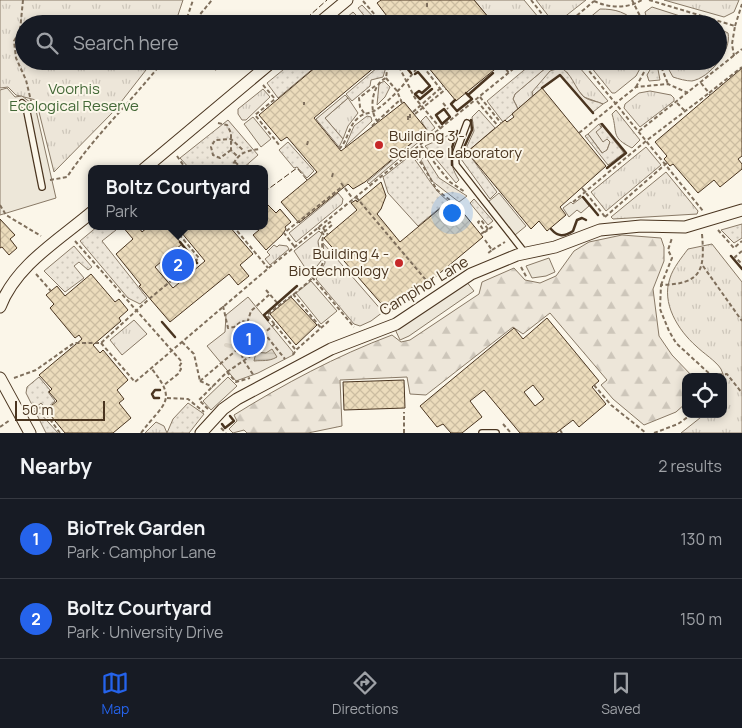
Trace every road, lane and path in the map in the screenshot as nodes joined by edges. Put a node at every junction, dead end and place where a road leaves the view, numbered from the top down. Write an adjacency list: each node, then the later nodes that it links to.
1 (23, 0): 15 (path)
2 (193, 0): 16 (path)
3 (212, 0): 17 (path)
4 (347, 0): 18 (street)
5 (427, 0): 14 (path)
6 (531, 0): 20 (path)
7 (595, 0): 13 (path); 21 (path)
8 (632, 0): 13 (path)
9 (642, 0): 13 (path)
10 (649, 0): 23 (path)
11 (363, 1): 19 (path)
12 (742, 4): 25 (path)
13 (634, 5): 22 (path)
14 (427, 7)
15 (22, 15)
16 (188, 15)
17 (200, 15)
18 (329, 15)
19 (375, 15)
20 (543, 15)
21 (578, 15)
22 (639, 15)
23 (699, 15)
24 (727, 24): 25 (path)
25 (735, 26): 27 (path)
26 (742, 49): 27 (path)
27 (734, 56): 28 (path)
28 (727, 62)
29 (742, 67): 56 (path)
30 (21, 70): 65 (path)
31 (156, 70): 103 (path)
32 (262, 70): 97 (street)
33 (387, 70): 44 (path)
34 (400, 70): 45 (path)
35 (415, 70): 45 (path)
36 (426, 70): 54 (path)
37 (507, 70): 43 (path)
38 (512, 70): 43 (path)
39 (589, 70): 61 (path)
40 (645, 70): 51 (path)
41 (663, 70): 48 (path)
42 (717, 70): 46 (path)
43 (509, 73): 57 (path)
44 (386, 78): 49 (path); 53 (path)
45 (407, 81): 53 (path); 67 (path)
46 (701, 83): 55 (path); 56 (path)
47 (263, 84): 86 (path)
48 (668, 84): 51 (path); 55 (path)
49 (376, 86): 69 (path); 71 (path)
50 (443, 86): 67 (path, bridge)
51 (636, 87): 61 (path)
52 (446, 89): 54 (path)
53 (397, 91): 58 (path); 69 (path)
54 (442, 92): 67 (path)
55 (688, 93): 64 (path)
56 (709, 94): 70 (path)
57 (480, 97): 59 (path); 76 (path)
58 (401, 99): 62 (path); 73 (path)
59 (476, 100): 78 (path); 79 (path)
60 (304, 102): 66 (path)
61 (616, 102): 80 (path); 81 (path)
62 (402, 103)
63 (443, 103): 68 (path)
64 (677, 103): 70 (path); 80 (path)
65 (24, 105): 103 (lane)
66 (304, 105)
67 (423, 108): 79 (path)
68 (448, 109)
69 (372, 112): 71 (path); 73 (path)
70 (686, 112): 83 (path)
71 (364, 113): 89 (path)
72 (382, 120): 73 (path)
73 (377, 122): 77 (path)
74 (467, 122): 108 (lane)
75 (218, 123): 82 (path)
76 (501, 123)
77 (372, 126)
78 (498, 126)
79 (441, 129): 87 (path)
80 (639, 132): 83 (path)
81 (579, 133)
82 (231, 139): 90 (path); 90 (path); 91 (path)
83 (646, 140): 96 (path); 109 (path)
84 (308, 141): 85 (path)
85 (307, 145)
86 (280, 146)
87 (421, 146): 92 (path); 108 (path)
88 (260, 149): 91 (path)
89 (340, 149)
90 (231, 150): 94 (path)
91 (244, 151): 94 (path)
92 (412, 152): 110 (path); 113 (path)
93 (177, 156): 98 (path)
94 (237, 156): 95 (path)
95 (234, 162): 99 (path); 100 (path)
96 (667, 164): 109 (path); 117 (path)
97 (149, 165)
98 (183, 165)
99 (232, 165)
100 (237, 165)
101 (333, 173): 102 (path)
102 (332, 177)
103 (42, 180): 106 (lane)
104 (341, 183): 105 (path)
105 (343, 186): 111 (path); 133 (path)
106 (42, 188)
107 (582, 188): 109 (path)
108 (477, 192): 127 (lane)
109 (585, 192): 112 (path)
110 (356, 197): 111 (path); 146 (path)
111 (353, 199): 118 (path)
112 (573, 202)
113 (455, 204)
114 (0, 205): 128 (path)
115 (742, 210): 136 (street, Camphor Lane)
116 (88, 215): 156 (street)
117 (707, 215)
118 (318, 227): 123 (path); 133 (path)
119 (715, 227): 131 (path)
120 (175, 230): 157 (path)
121 (236, 230): 141 (path)
122 (484, 230): 125 (path, bridge)
123 (323, 232): 126 (path, bridge); 143 (path)
124 (701, 232): 140 (path)
125 (481, 234)
126 (328, 235)
127 (513, 235): 134 (path); 136 (lane)
128 (41, 236)
129 (673, 236): 148 (path)
130 (485, 240): 134 (path)
131 (742, 241)
132 (75, 242): 157 (path)
133 (294, 246): 141 (path)
134 (492, 250): 137 (path)
135 (742, 251): 139 (path)
136 (525, 252): 199 (street, Camphor Lane)
137 (482, 257)
138 (520, 263): 144 (path)
139 (742, 264)
140 (703, 266): 148 (path); 160 (path)
141 (268, 268): 147 (path)
142 (36, 274): 151 (path)
143 (312, 277): 153 (path); 164 (path)
144 (527, 278)
145 (247, 281): 147 (path)
146 (428, 283)
147 (250, 284): 154 (path)
148 (661, 285): 177 (path)
149 (419, 289): 158 (path)
150 (266, 290): 152 (path, bridge)
151 (51, 291)
152 (270, 294): 155 (path, bridge); 161 (path)
153 (293, 294): 162 (path); 163 (path)
154 (222, 306): 161 (path); 166 (path)
155 (280, 306)
156 (0, 307)
157 (137, 312): 167 (path); 169 (path)
158 (385, 317)
159 (330, 320): 163 (path)
160 (742, 321)
161 (246, 322): 168 (path)
162 (275, 324): 165 (path); 170 (path)
163 (321, 328): 170 (path)
164 (360, 328)
165 (264, 334): 171 (path); 172 (path)
166 (182, 341): 169 (path); 182 (path)
167 (101, 343): 174 (path); 181 (path)
168 (239, 348): 172 (path); 182 (path)
169 (172, 350): 174 (path); 183 (path)
170 (296, 350): 171 (path)
171 (285, 359): 173 (path)
172 (244, 361): 175 (path); 179 (path)
173 (277, 364)
174 (151, 368): 183 (path)
175 (227, 372): 179 (path); 185 (path)
176 (261, 373): 179 (path)
177 (709, 373)
178 (727, 374): 186 (path)
179 (254, 376)
180 (0, 378): 187 (street)
181 (12, 378)
182 (200, 381): 185 (path)
183 (164, 385): 188 (path)
184 (594, 385): 205 (path)
185 (212, 387): 188 (path)
186 (742, 393)
187 (3, 394): 196 (street)
188 (167, 398): 198 (path)
189 (404, 412): 200 (path)
190 (32, 414): 197 (path)
191 (686, 418): 206 (path)
192 (10, 420): 194 (path)
193 (503, 424): 203 (path)
194 (0, 428)
195 (560, 430): 204 (path)
196 (30, 433)
197 (60, 433)
198 (141, 433)
199 (202, 433)
200 (404, 433)
201 (482, 433): 202 (lane)
202 (496, 433)
203 (511, 433)
204 (562, 433)
205 (646, 433)
206 (654, 433)

